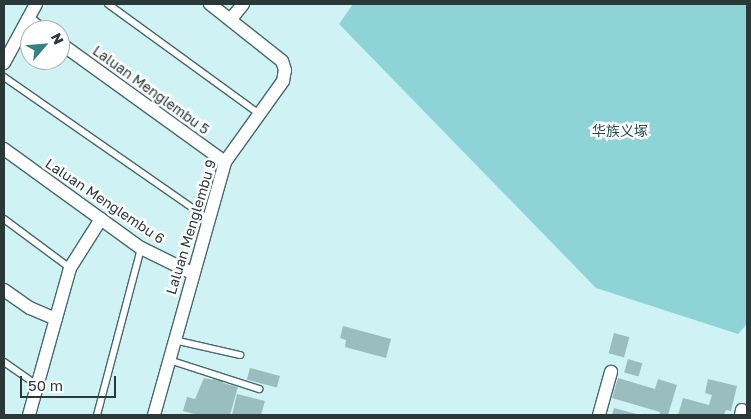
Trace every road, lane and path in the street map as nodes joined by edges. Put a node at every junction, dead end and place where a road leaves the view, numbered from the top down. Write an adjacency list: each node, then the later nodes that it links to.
1 (36, 4): 5 (street)
2 (108, 4): 10 (lane)
3 (210, 4): 6 (street)
4 (243, 4): 6 (street)
5 (28, 19): 8 (street)
6 (231, 19): 10 (street, Laluan Menglembu 9)
7 (70, 50): 12 (street, Laluan Menglembu 5)
8 (4, 63)
9 (4, 77): 15 (lane)
10 (261, 115): 12 (street, Laluan Menglembu 9)
11 (4, 149): 14 (street, Laluan Menglembu 6)
12 (225, 162): 15 (street, Laluan Menglembu 9)
13 (4, 219): 17 (lane)
14 (101, 219): 16 (street, Laluan Menglembu 6); 17 (street)
15 (208, 219): 18 (street, Laluan Menglembu 9)
16 (142, 248): 18 (street, Laluan Menglembu 6); 29 (lane)
17 (70, 268): 20 (street)
18 (192, 273): 21 (street, Laluan Menglembu 9)
19 (4, 290): 20 (street)
20 (56, 319): 26 (street)
21 (174, 340): 22 (lane); 23 (street, Laluan Menglembu 9)
22 (240, 355)
23 (169, 360): 27 (lane); 30 (street, Laluan Menglembu 9)
24 (4, 362): 26 (lane)
25 (611, 372): 31 (street)
26 (37, 386): 28 (street)
27 (259, 389)
28 (29, 415)
29 (97, 415)
30 (154, 415)
31 (600, 415)

